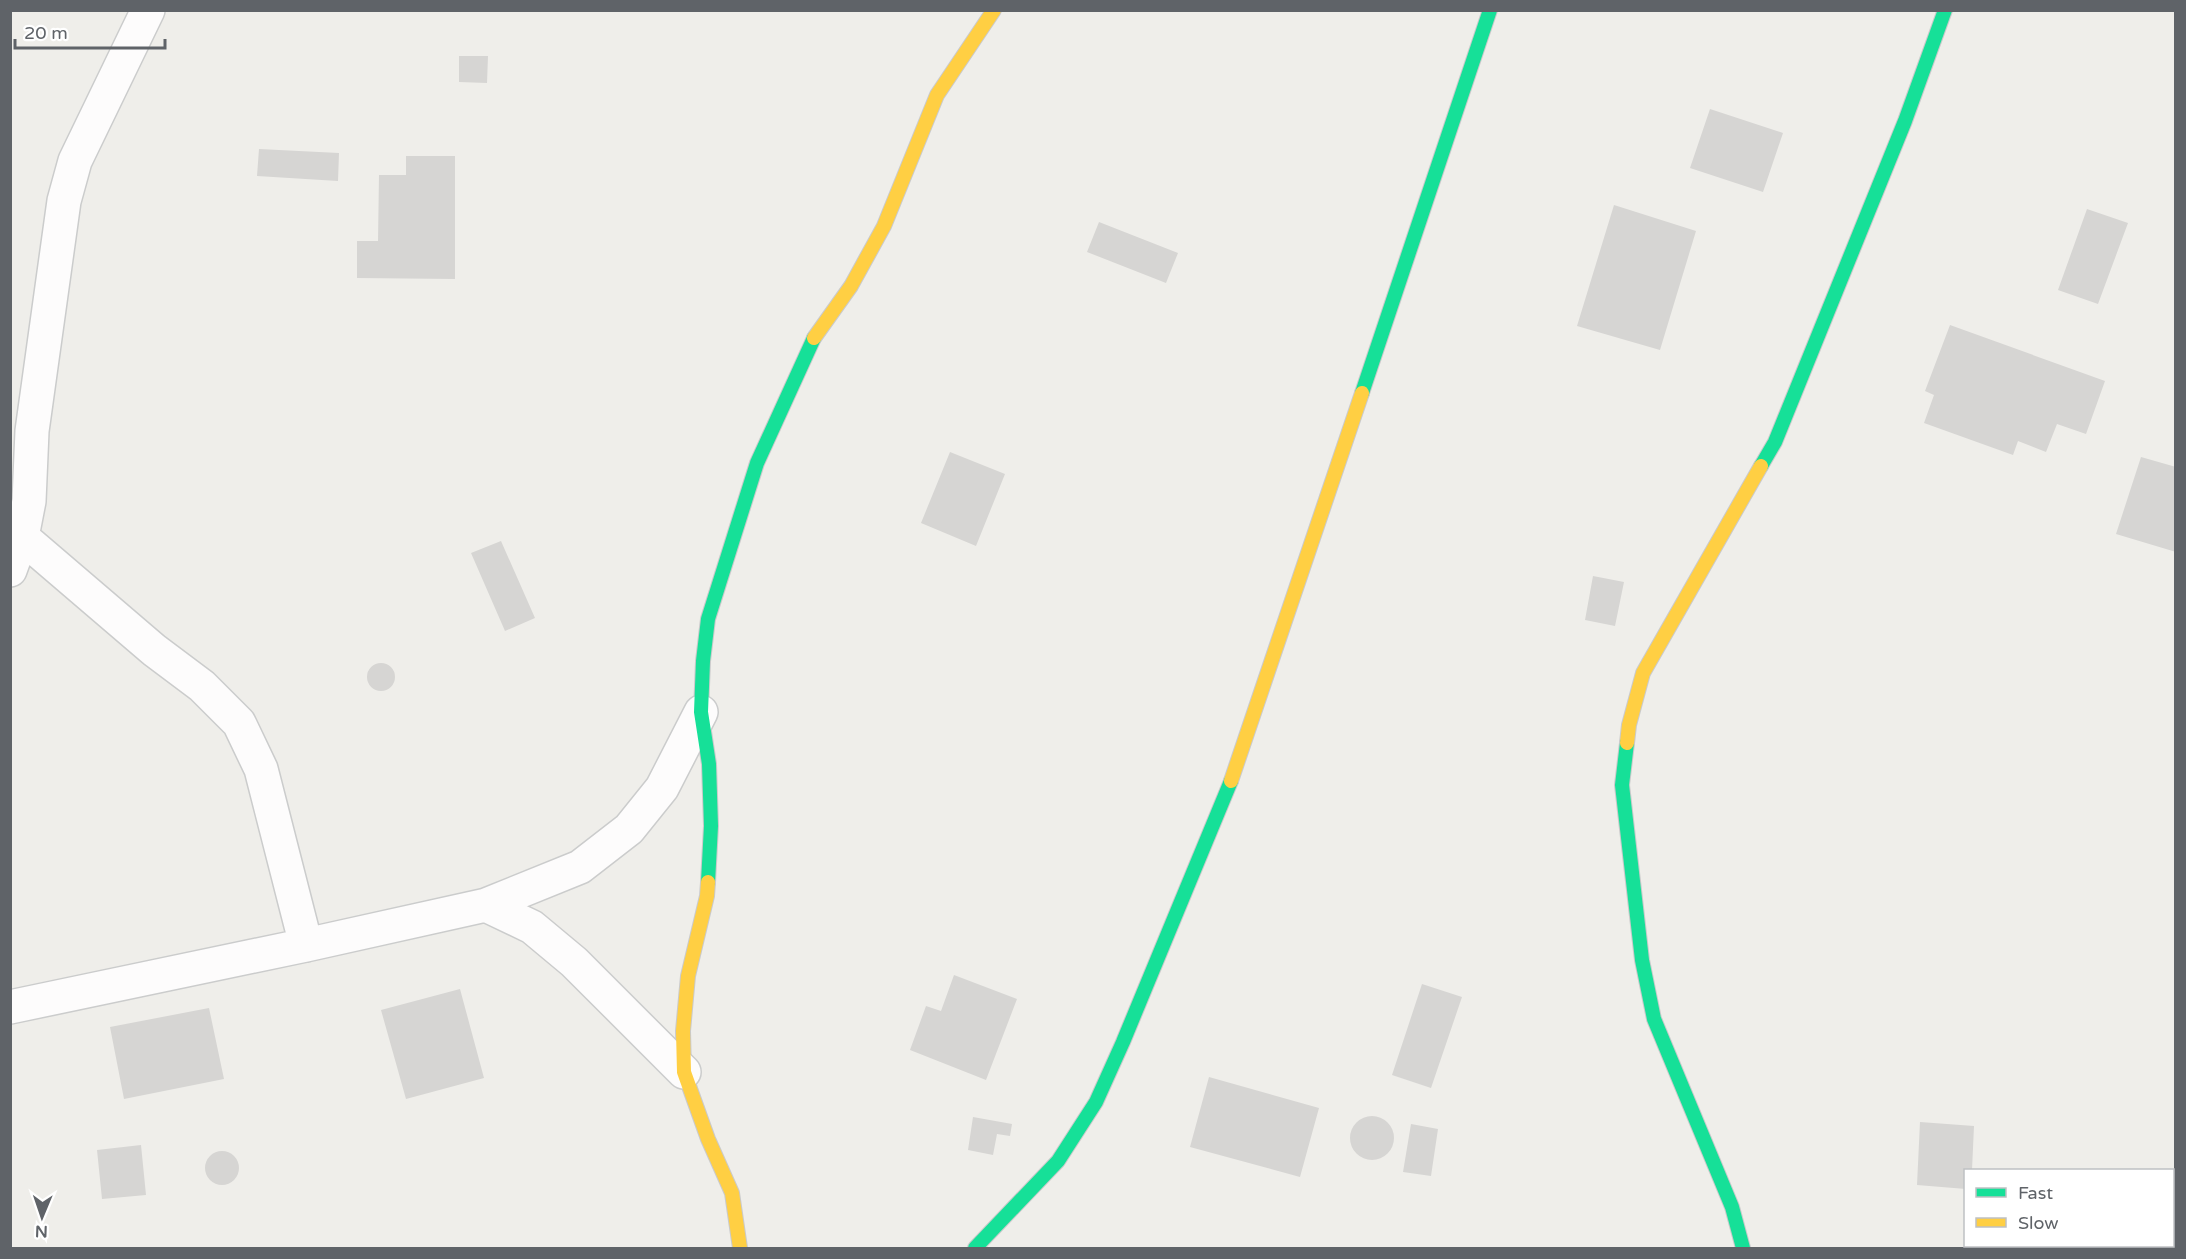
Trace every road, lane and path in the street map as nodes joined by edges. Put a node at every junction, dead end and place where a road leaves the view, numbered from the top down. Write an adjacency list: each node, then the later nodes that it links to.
1 (148, 10): 5 (street)
2 (993, 10): 7 (street)
3 (1490, 10): 13 (street)
4 (1945, 10): 14 (street)
5 (22, 537): 6 (street); 9 (street)
6 (10, 570)
7 (702, 712): 8 (street); 11 (street)
8 (486, 905): 9 (street); 11 (street)
9 (306, 945): 10 (street)
10 (10, 1007)
11 (684, 1072): 12 (street)
12 (740, 1248)
13 (975, 1248)
14 (1743, 1248)

